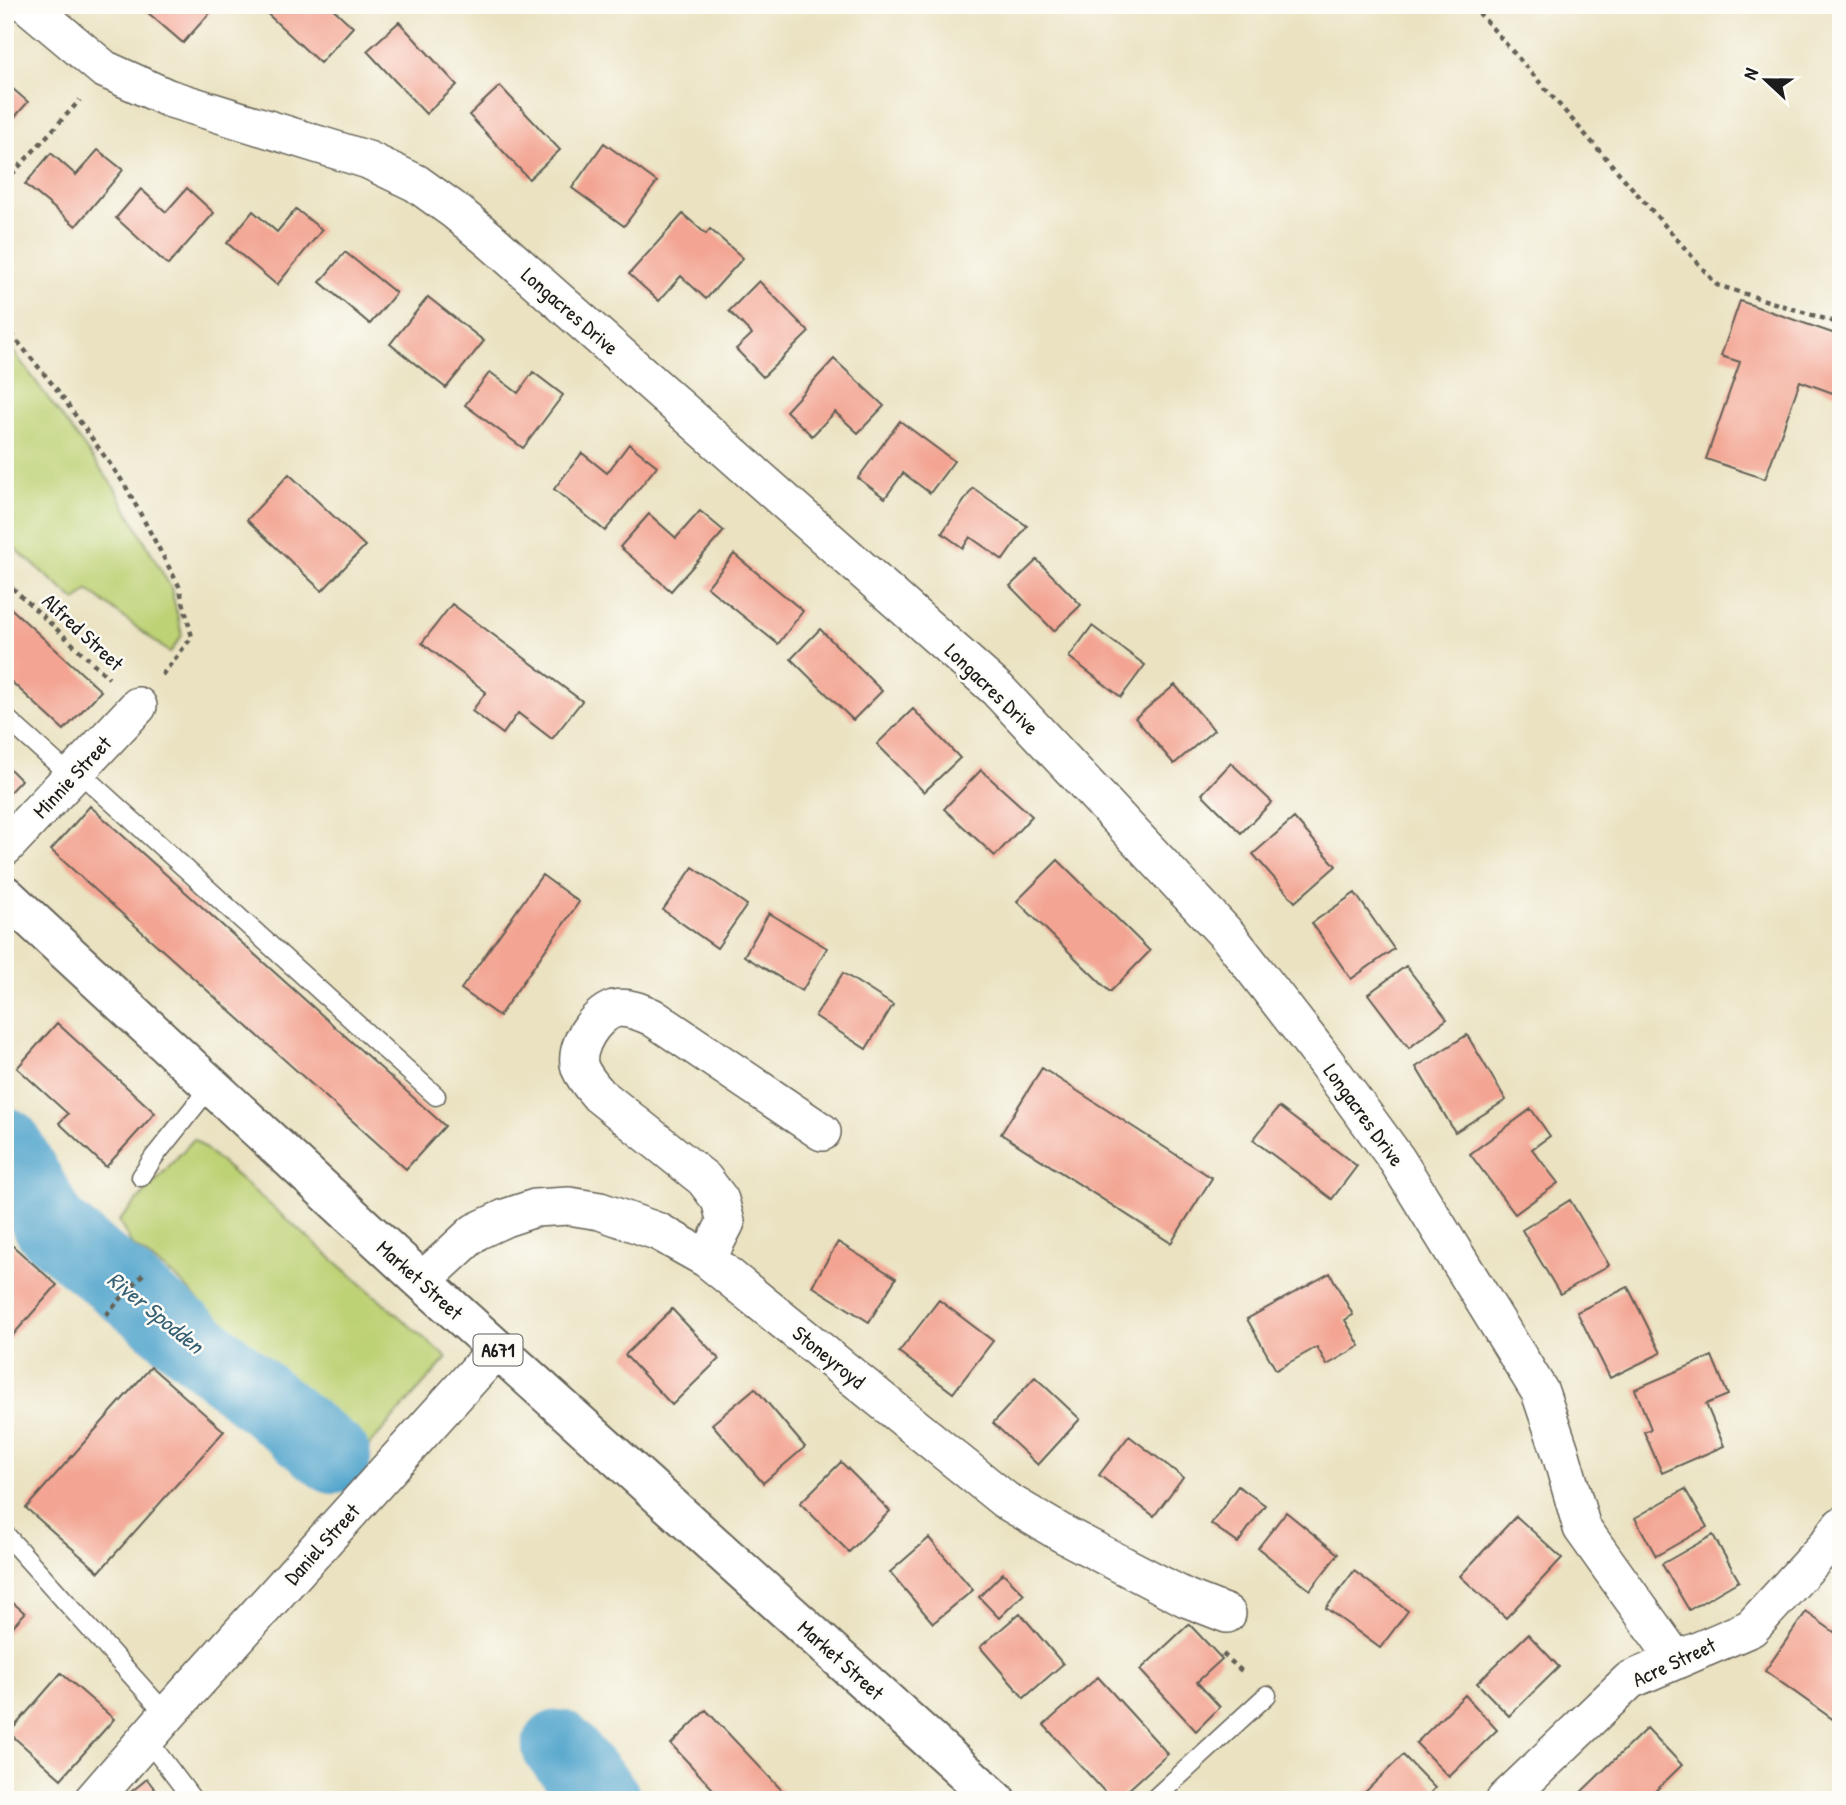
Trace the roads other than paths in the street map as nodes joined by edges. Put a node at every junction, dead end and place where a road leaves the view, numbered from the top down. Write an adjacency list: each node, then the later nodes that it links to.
1 (28, 5): 17 (street, Longacres Drive)
2 (138, 706): 4 (street, Minnie Street)
3 (5, 717): 4 (lane)
4 (75, 774): 5 (street, Minnie Street); 8 (lane)
5 (5, 847)
6 (5, 895): 7 (main road, Market Street / A671)
7 (210, 1087): 10 (lane); 12 (main road, Market Street / A671)
8 (436, 1096)
9 (822, 1132): 11 (street)
10 (141, 1177)
11 (707, 1259): 12 (street, Stoneyroyd); 16 (street, Stoneyroyd)
12 (422, 1281): 13 (main road, Market Street / A671)
13 (497, 1349): 19 (street, Daniel Street); 22 (main road, Market Street / A671)
14 (1841, 1526): 17 (street, Acre Street)
15 (5, 1534): 19 (lane)
16 (1227, 1614)
17 (1676, 1660): 24 (street, Acre Street)
18 (1266, 1695): 23 (lane)
19 (157, 1726): 20 (street, Daniel Street); 21 (lane)
20 (93, 1800)
21 (193, 1800)
22 (996, 1800)
23 (1153, 1800)
24 (1505, 1800)

